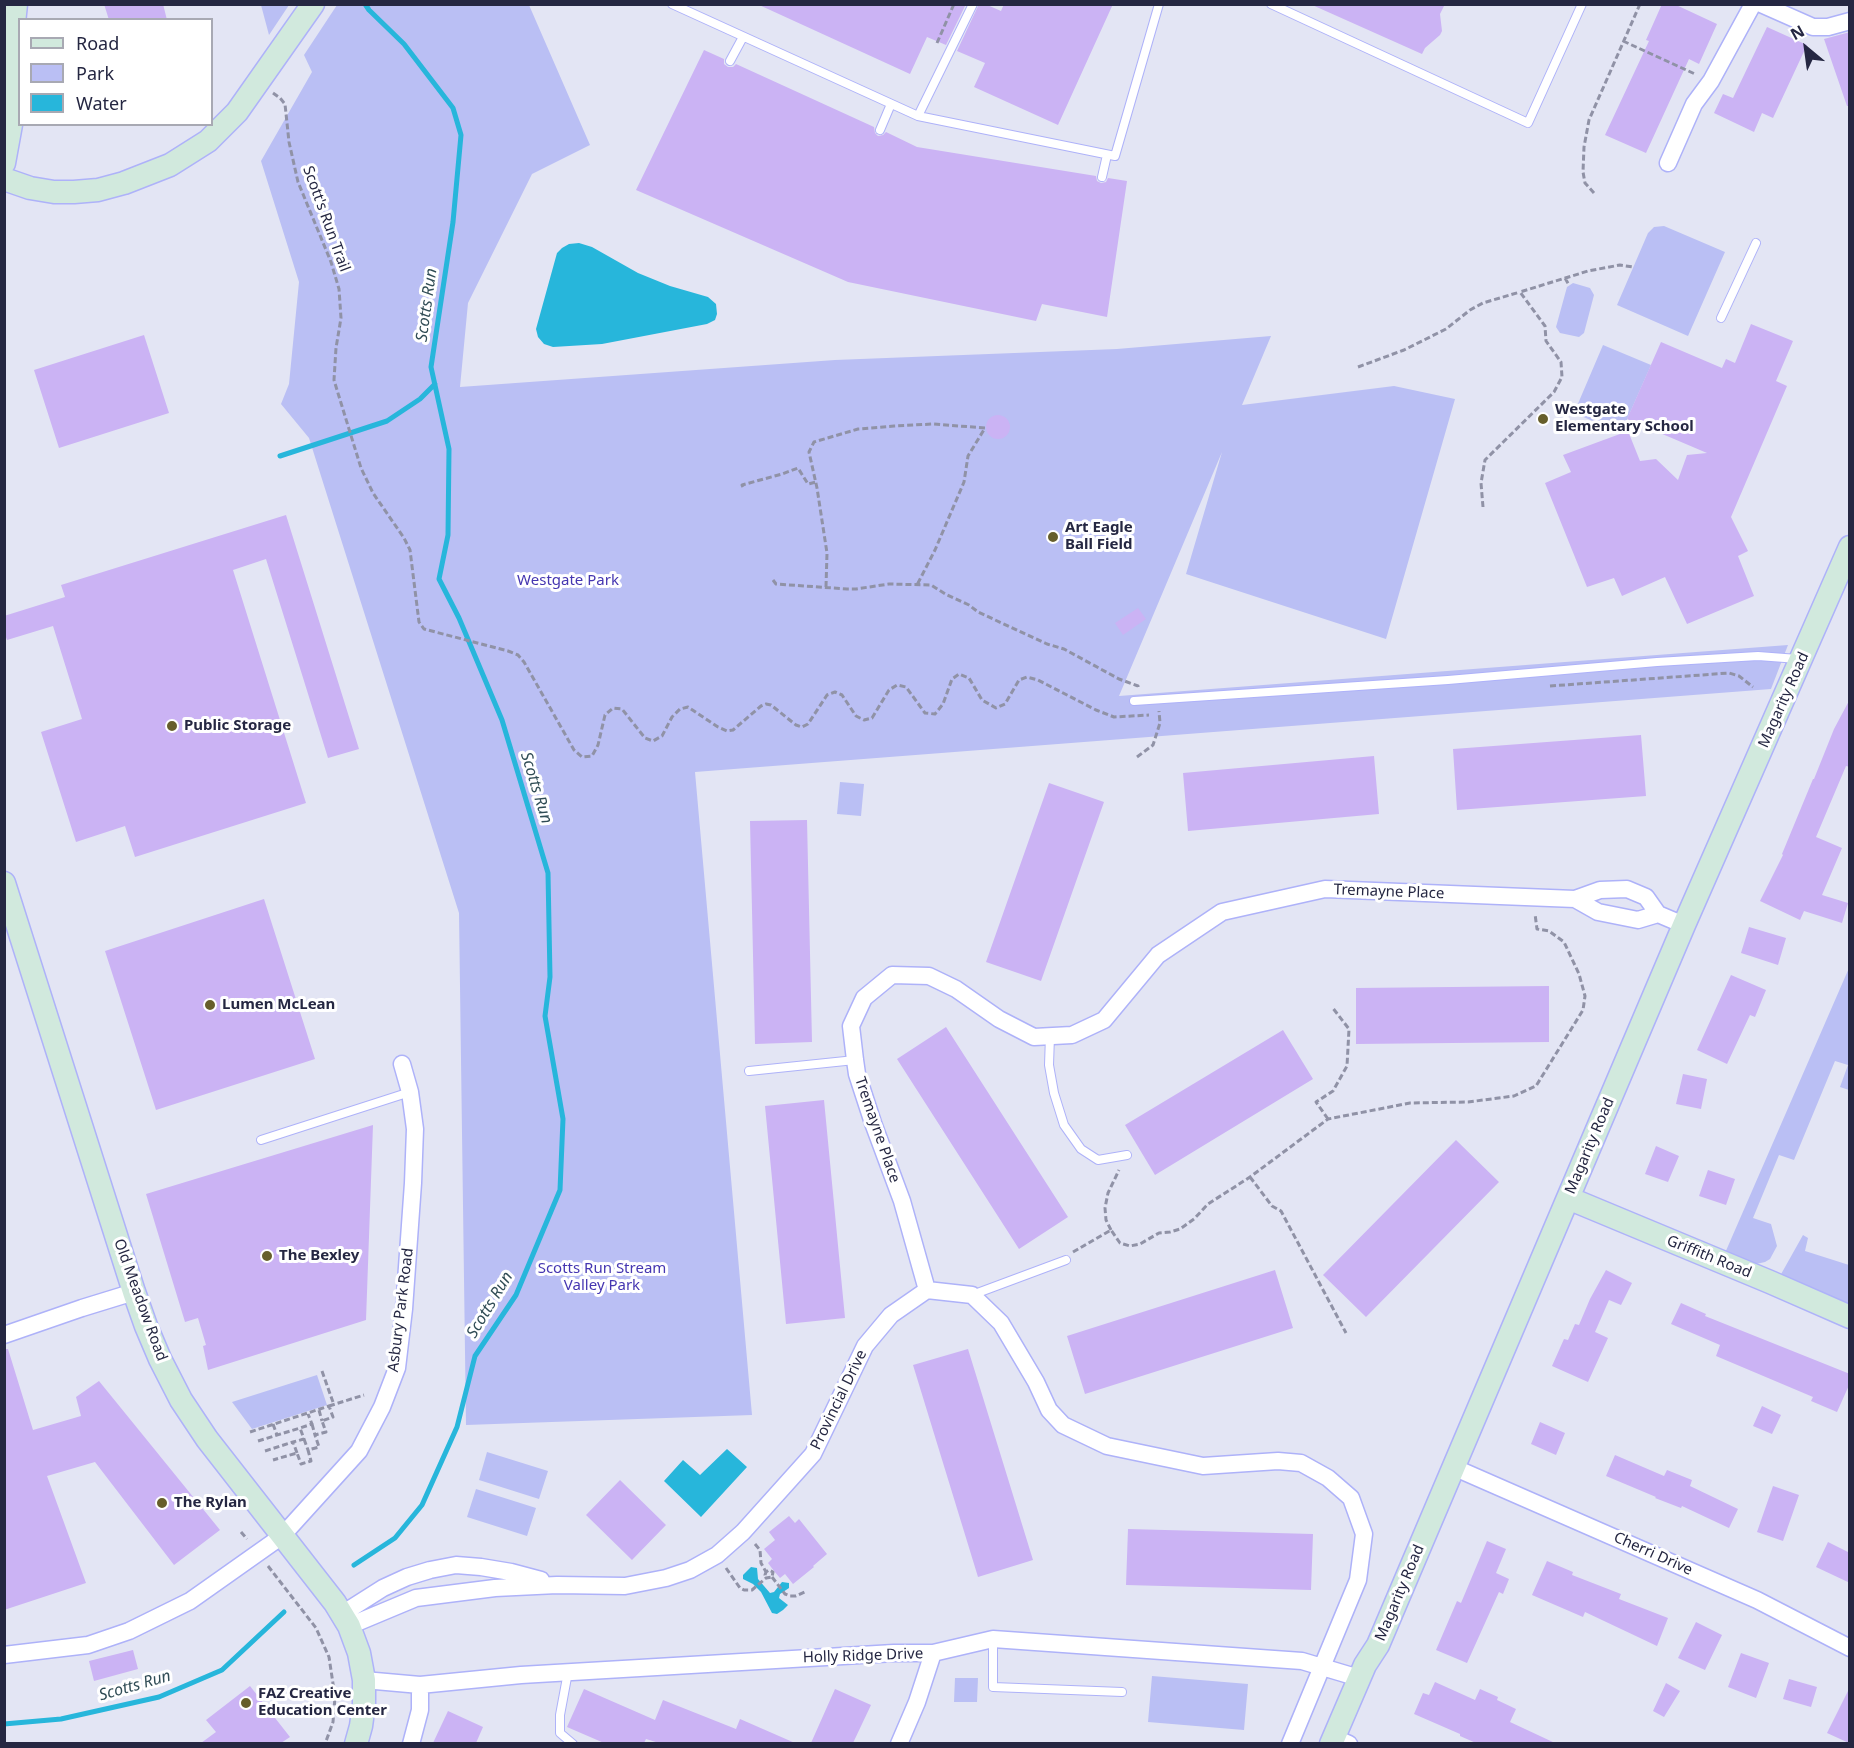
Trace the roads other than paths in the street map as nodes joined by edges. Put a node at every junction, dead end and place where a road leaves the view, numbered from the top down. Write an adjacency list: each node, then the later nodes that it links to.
1 (313, 4): 19 (street)
2 (672, 4): 10 (lane)
3 (973, 4): 13 (lane)
4 (1159, 4): 15 (lane)
5 (1271, 4): 6 (lane)
6 (1582, 4)
7 (1750, 6): 9 (street); 17 (street)
8 (12, 11): 16 (street)
9 (1848, 19)
10 (743, 37): 11 (lane); 12 (lane)
11 (730, 62)
12 (891, 104): 13 (lane); 14 (lane)
13 (918, 116): 15 (lane)
14 (880, 130)
15 (1107, 155): 18 (lane)
16 (4, 163)
17 (1668, 163)
18 (1102, 177)
19 (4, 179)
20 (1755, 243): 21 (lane)
21 (1721, 318)
22 (1850, 547): 23 (street, Magarity Road)
23 (1802, 659): 24 (lane); 28 (street, Magarity Road)
24 (1136, 701)
25 (4, 883): 39 (street, Old Meadow Road)
26 (1575, 899): 27 (street, Tremayne Place); 27 (street, Tremayne Place); 29 (street, Tremayne Place)
27 (1658, 914): 28 (street, Tremayne Place)
28 (1684, 925): 36 (street, Magarity Road)
29 (1050, 1036): 30 (street, Tremayne Place); 35 (lane)
30 (855, 1060): 32 (lane); 38 (street, Tremayne Place)
31 (402, 1064): 33 (street, Asbury Park Road)
32 (749, 1071)
33 (410, 1092): 34 (lane); 44 (street, Asbury Park Road)
34 (261, 1140)
35 (1127, 1155)
36 (1568, 1198): 41 (street, Griffith Road); 43 (street, Magarity Road)
37 (1066, 1260): 40 (lane)
38 (927, 1290): 40 (street); 45 (street, Provincial Drive)
39 (134, 1292): 42 (street); 44 (street, Old Meadow Road)
40 (972, 1295): 51 (street)
41 (1850, 1317)
42 (4, 1335)
43 (1453, 1467): 48 (street, Cherri Drive); 53 (street, Magarity Road)
44 (282, 1536): 46 (street, Old Meadow Road); 50 (street, Asbury Park Road)
45 (557, 1585): 46 (street, Provincial Drive); 46 (street, Provincial Drive)
46 (345, 1620): 54 (street, Old Meadow Road)
47 (993, 1639): 49 (street, Holly Ridge Drive); 51 (street, Holly Ridge Drive); 56 (lane)
48 (1850, 1648)
49 (933, 1653): 52 (street, Holly Ridge Drive); 61 (street)
50 (4, 1655)
51 (1321, 1666): 53 (street, Holly Ridge Drive); 62 (street)
52 (568, 1672): 55 (street, Holly Ridge Drive); 60 (lane)
53 (1359, 1678): 57 (street, Magarity Road)
54 (364, 1680): 55 (street, Holly Ridge Drive); 58 (street, Old Meadow Road)
55 (420, 1685): 59 (street)
56 (1122, 1692)
57 (1338, 1741)
58 (356, 1743)
59 (411, 1743)
60 (573, 1743)
61 (899, 1743)
62 (1290, 1743)

